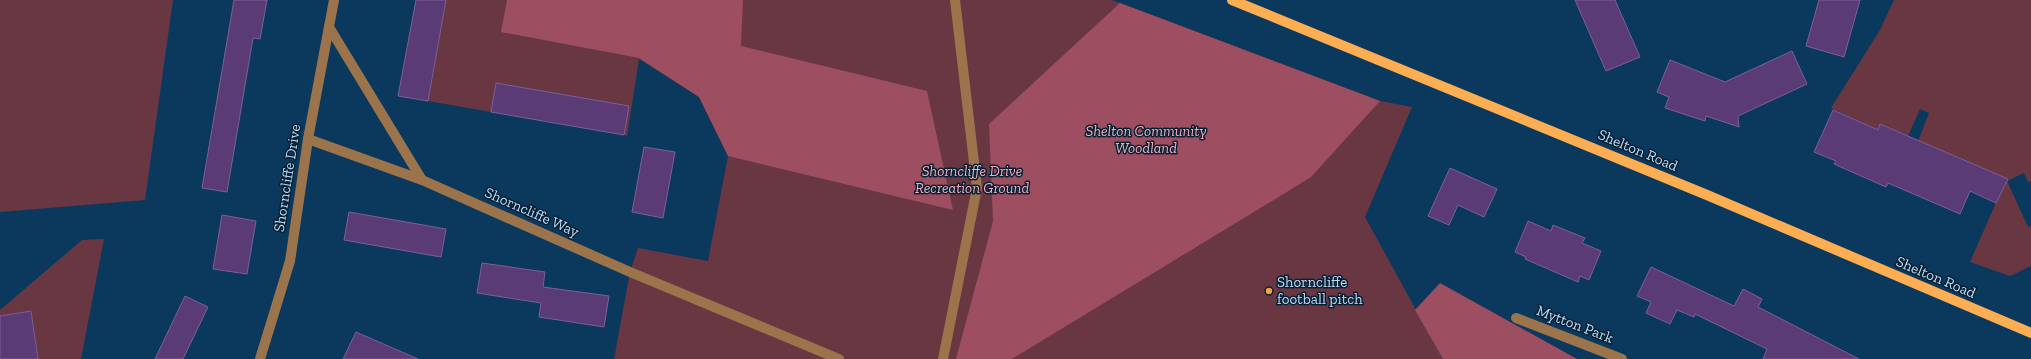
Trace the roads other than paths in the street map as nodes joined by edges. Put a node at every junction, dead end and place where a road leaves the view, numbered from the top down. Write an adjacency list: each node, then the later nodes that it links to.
1 (334, 0): 4 (street, Shorncliffe Drive)
2 (954, 0): 11 (street)
3 (1232, 0): 8 (main road, Shelton Road)
4 (329, 27): 5 (street, Shorncliffe Drive); 6 (street)
5 (308, 139): 6 (street, Shorncliffe Way); 9 (street, Shorncliffe Drive)
6 (422, 180): 10 (street, Shorncliffe Way)
7 (1516, 318): 12 (street, Mytton Park)
8 (2031, 332)
9 (260, 359)
10 (839, 359)
11 (943, 359)
12 (1622, 359)

